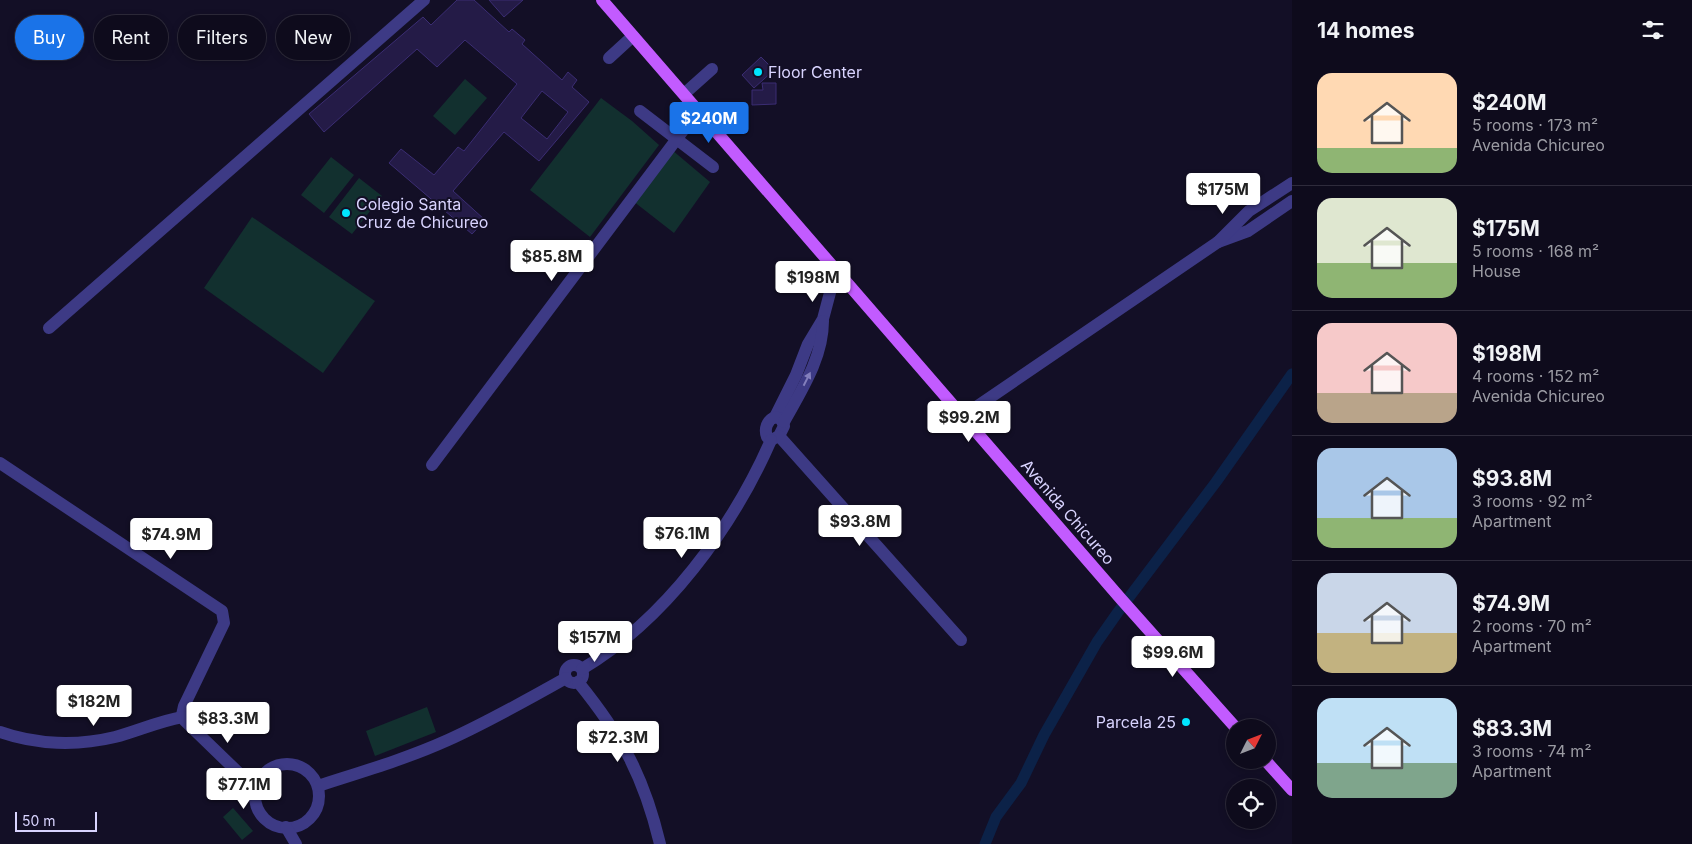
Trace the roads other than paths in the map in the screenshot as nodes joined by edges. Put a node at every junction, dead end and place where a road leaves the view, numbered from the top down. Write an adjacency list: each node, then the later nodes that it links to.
1 (424, 0): 15 (street)
2 (602, 0): 3 (main road, Avenida Chicureo)
3 (633, 36): 4 (street); 6 (main road, Avenida Chicureo)
4 (609, 58)
5 (712, 69): 6 (street)
6 (684, 94): 8 (main road, Avenida Chicureo)
7 (640, 111): 9 (street)
8 (699, 112): 9 (street); 14 (main road, Avenida Chicureo)
9 (677, 139): 10 (street); 19 (street)
10 (713, 167)
11 (1292, 183): 13 (street)
12 (1292, 201): 13 (street)
13 (1218, 242): 16 (street)
14 (836, 270): 16 (main road, Avenida Chicureo); 17 (street)
15 (49, 328)
16 (964, 416): 23 (main road, Avenida Chicureo)
17 (775, 438): 20 (street); 21 (street)
18 (0, 463): 22 (street)
19 (432, 465)
20 (961, 640)
21 (572, 680): 26 (street); 31 (street)
22 (183, 717): 24 (street); 27 (street)
23 (1228, 719)
24 (0, 732)
25 (1273, 769): 28 (main road)
26 (318, 786): 27 (street); 29 (street)
27 (257, 787): 29 (street)
28 (1292, 790)
29 (286, 828): 30 (street)
30 (296, 844)
31 (660, 844)

